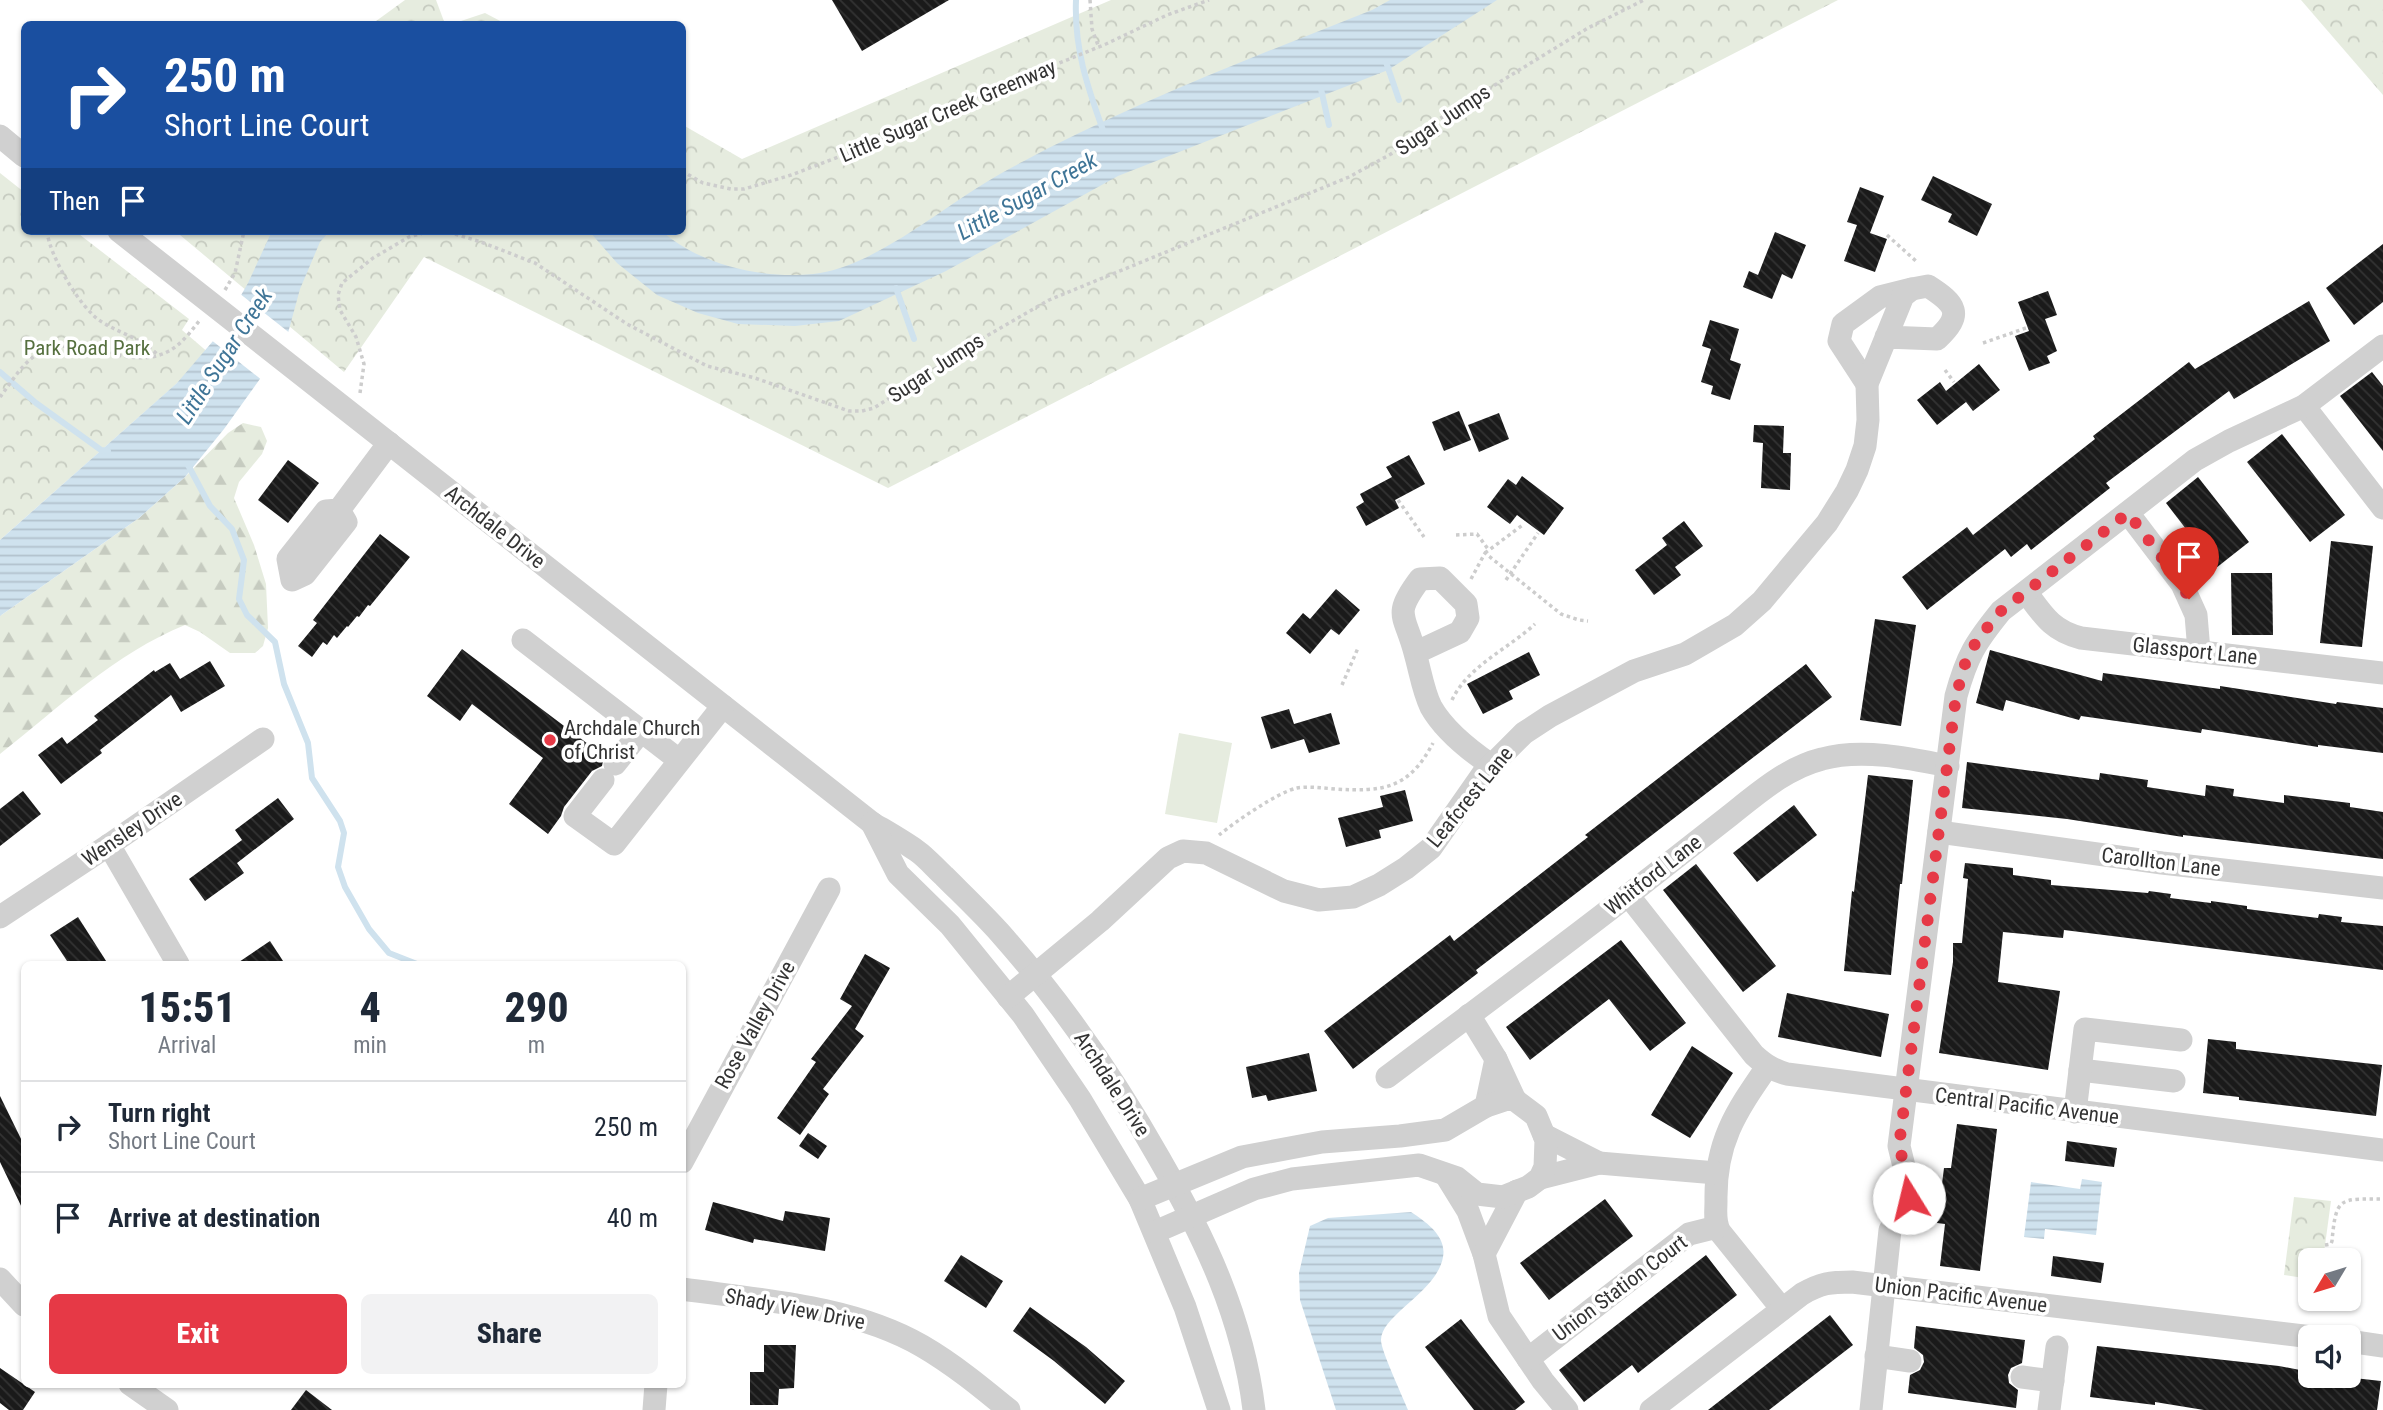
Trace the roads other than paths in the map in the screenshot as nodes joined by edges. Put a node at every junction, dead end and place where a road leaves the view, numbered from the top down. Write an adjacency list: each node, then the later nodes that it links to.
1 (0, 136): 2 (street)
2 (21, 154)
3 (125, 235): 9 (street, Archdale Drive)
4 (1912, 289): 5 (street); 5 (street); 7 (street)
5 (1886, 337): 7 (street)
6 (2383, 346): 8 (street)
7 (1867, 383): 22 (street, Leafcrest Lane)
8 (2304, 407): 10 (street); 12 (street)
9 (389, 443): 11 (street); 18 (street, Archdale Drive)
10 (2383, 508)
11 (340, 510)
12 (2128, 513): 13 (street); 15 (street)
13 (2026, 592): 15 (street, Glassport Lane); 23 (street)
14 (523, 640): 19 (street)
15 (2199, 651): 17 (street, Glassport Lane)
16 (1415, 653): 22 (street)
17 (2383, 673)
18 (723, 706): 21 (street); 24 (street, Archdale Drive)
19 (641, 731): 21 (street); 21 (street)
20 (263, 739): 26 (street, Wensley Drive)
21 (679, 761)
22 (1491, 765): 32 (street, Leafcrest Lane)
23 (1948, 766): 25 (street); 29 (street, Whitford Lane)
24 (872, 823): 32 (street, Archdale Drive); 33 (street, Archdale Drive)
25 (1939, 832): 27 (street, Carollton Lane); 41 (street)
26 (109, 845): 30 (street, Wensley Drive); 31 (street)
27 (2383, 888)
28 (829, 889): 48 (street, Rose Valley Drive)
29 (1628, 895): 34 (street, Whitford Lane); 37 (street)
30 (0, 917)
31 (176, 961)
32 (1037, 975): 33 (street, Leafcrest Lane); 54 (street, Archdale Drive)
33 (1008, 997): 56 (street, Archdale Drive)
34 (1469, 1015): 36 (street); 39 (street, Whitford Lane)
35 (2181, 1040): 38 (street)
36 (1496, 1059): 42 (street); 43 (street)
37 (1766, 1067): 41 (street, Central Pacific Avenue); 50 (street)
38 (2080, 1070): 40 (street); 44 (street)
39 (1387, 1077)
40 (2174, 1081)
41 (1907, 1090): 44 (street, Central Pacific Avenue); 61 (street)
42 (1515, 1100): 43 (street); 45 (street)
43 (1486, 1105): 46 (street)
44 (2075, 1112): 47 (street, Central Pacific Avenue)
45 (1544, 1135): 49 (street); 53 (street)
46 (1322, 1142): 52 (street); 54 (street)
47 (2383, 1150)
48 (686, 1155)
49 (1599, 1163): 50 (street); 53 (street)
50 (1716, 1173): 58 (street)
51 (1445, 1174): 52 (street); 55 (street); 60 (street)
52 (1326, 1176): 57 (street)
53 (1540, 1178): 55 (street)
54 (1174, 1184): 56 (street); 57 (street, Archdale Drive)
55 (1517, 1191): 60 (street)
56 (1140, 1199): 59 (street, Archdale Drive)
57 (1191, 1215): 59 (street); 81 (street, Archdale Drive)
58 (1717, 1227): 65 (street); 71 (street, Union Station Court)
59 (1155, 1232): 80 (street, Archdale Drive)
60 (1484, 1254): 71 (street)
61 (1885, 1286): 65 (street, Union Pacific Avenue); 66 (street, Union Pacific Avenue); 70 (street)
62 (2, 1287): 64 (street)
63 (686, 1290): 79 (street, Shady View Drive)
64 (21, 1303)
65 (1782, 1308): 83 (street, Union Pacific Avenue)
66 (2298, 1335)
67 (2361, 1343): 68 (street)
68 (2383, 1346)
69 (2057, 1348): 74 (street)
70 (1876, 1356): 72 (street); 84 (street)
71 (1528, 1359): 82 (street)
72 (1910, 1361)
73 (2022, 1377): 74 (street)
74 (2053, 1381): 85 (street)
75 (136, 1388): 77 (street)
76 (656, 1388): 78 (street)
77 (167, 1410)
78 (654, 1410)
79 (1009, 1410)
80 (1219, 1410)
81 (1254, 1410)
82 (1567, 1410)
83 (1651, 1410)
84 (1871, 1410)
85 (2049, 1410)

